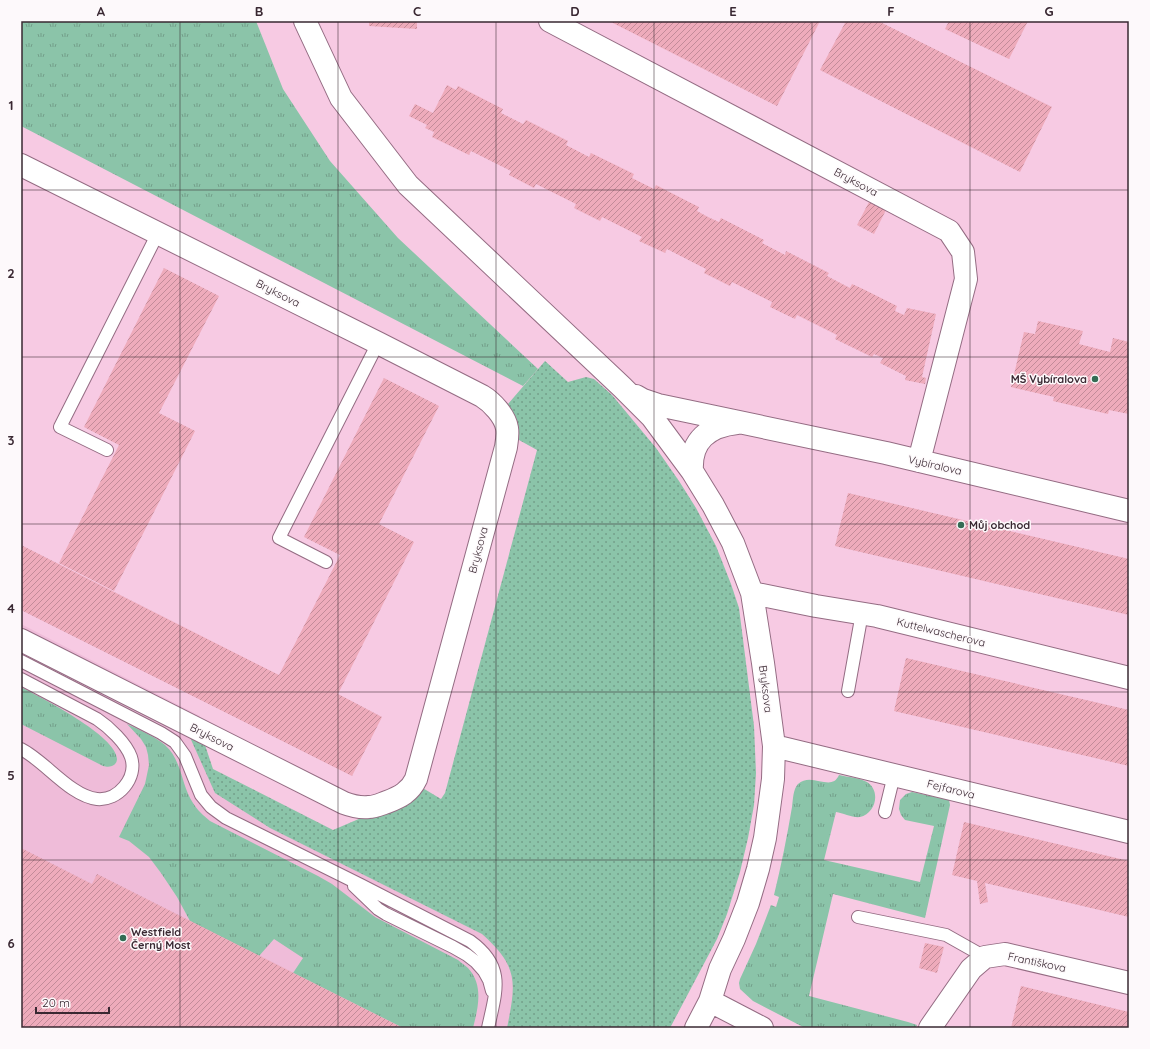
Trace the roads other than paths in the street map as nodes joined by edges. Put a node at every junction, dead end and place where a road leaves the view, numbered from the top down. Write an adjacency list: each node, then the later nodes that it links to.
1 (305, 21): 6 (street, Bryksova)
2 (550, 21): 9 (street, Bryksova)
3 (21, 165): 4 (street, Bryksova)
4 (158, 233): 5 (street, Bryksova); 8 (lane)
5 (378, 343): 12 (lane); 15 (street, Bryksova)
6 (624, 389): 7 (street, Vybíralova); 10 (street, Bryksova)
7 (740, 422): 9 (street, Vybíralova); 10 (street)
8 (107, 450)
9 (919, 461): 11 (street, Vybíralova)
10 (692, 471): 13 (street, Bryksova)
11 (1129, 511)
12 (326, 562)
13 (752, 593): 14 (street, Kuttelwascherova); 20 (street, Bryksova)
14 (862, 613): 17 (street, Kuttelwascherova); 19 (lane)
15 (21, 640)
16 (21, 661): 29 (lane)
17 (1129, 678)
18 (21, 679): 21 (lane)
19 (848, 692)
20 (774, 746): 22 (street, Fejfarova); 28 (street, Bryksova)
21 (21, 749)
22 (894, 775): 23 (lane); 24 (street, Fejfarova)
23 (885, 812)
24 (1129, 832)
25 (858, 917): 26 (lane)
26 (985, 957): 27 (street, Františkova); 32 (street)
27 (1129, 983)
28 (710, 1001): 30 (street, Bryksova); 31 (street)
29 (488, 1028)
30 (696, 1028)
31 (762, 1028)
32 (930, 1028)

